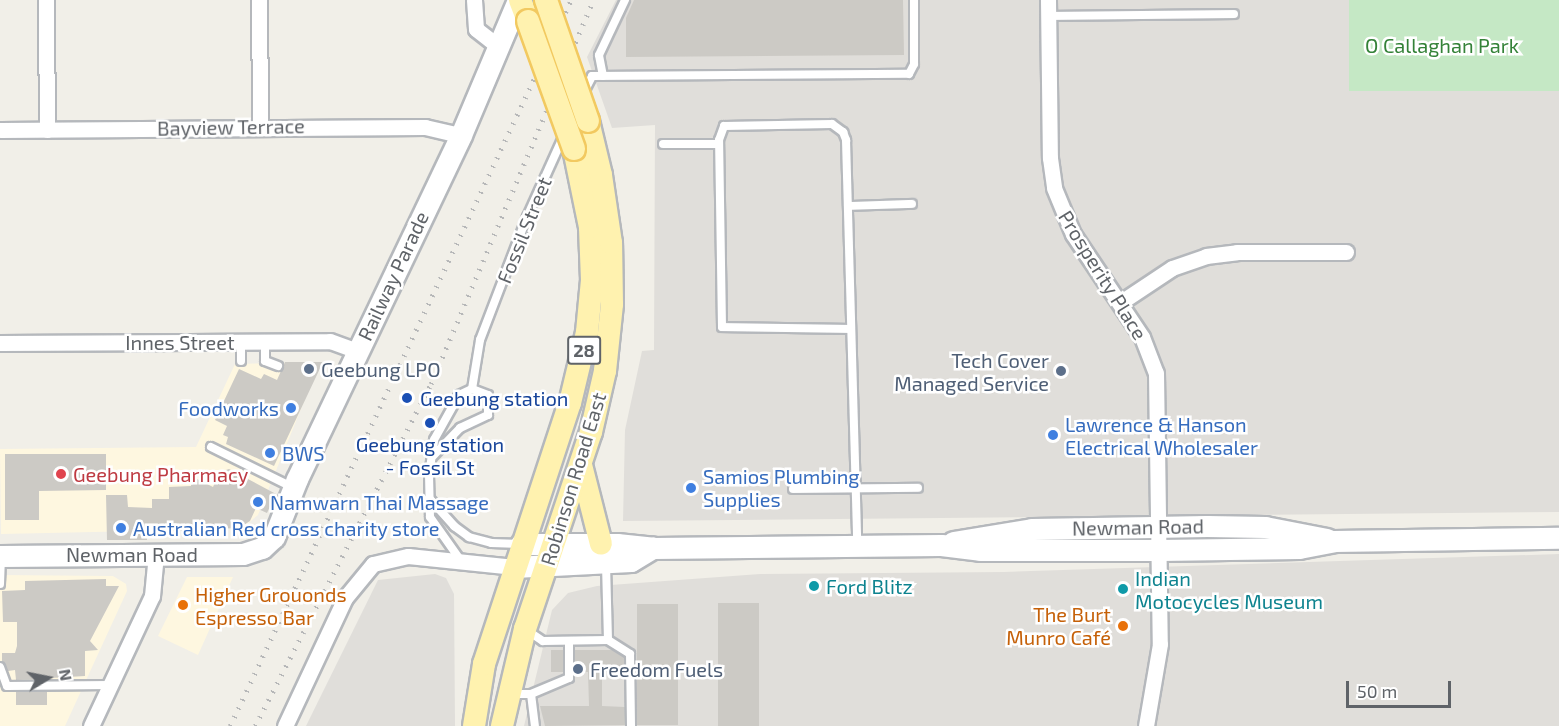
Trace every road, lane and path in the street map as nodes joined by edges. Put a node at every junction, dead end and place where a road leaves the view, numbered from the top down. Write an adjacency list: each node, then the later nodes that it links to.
1 (46, 0): 14 (street)
2 (259, 0): 12 (street)
3 (474, 0): 10 (street)
4 (519, 0): 10 (main road, Railway Parade); 41 (main road, Robinson Road East / 28, bridge)
5 (546, 0): 32 (main road, Robinson Road East / 28, bridge)
6 (625, 0): 11 (lane)
7 (914, 0): 11 (lane)
8 (1048, 8): 9 (lane); 21 (street, Prosperity Place)
9 (1234, 14)
10 (498, 46): 15 (main road, Railway Parade)
11 (603, 76): 29 (lane, Fossil Street)
12 (260, 127): 14 (street, Bayview Terrace); 15 (street, Bayview Terrace)
13 (0, 130): 14 (street, Bayview Terrace)
14 (47, 130)
15 (461, 135): 26 (main road, Railway Parade)
16 (663, 144): 17 (lane)
17 (719, 144): 19 (lane); 22 (lane)
18 (912, 204): 19 (lane)
19 (848, 206): 22 (lane)
20 (1346, 252): 21 (street)
21 (1121, 302): 38 (street, Prosperity Place)
22 (849, 329): 36 (lane)
23 (241, 341): 24 (street, Innes Street); 25 (street, Innes Street); 27 (lane)
24 (265, 341): 26 (street, Innes Street); 28 (lane)
25 (0, 343)
26 (358, 351): 33 (main road, Railway Parade)
27 (241, 361)
28 (278, 366)
29 (472, 389): 31 (lane); 31 (lane)
30 (211, 447): 33 (lane)
31 (433, 456): 37 (lane)
32 (581, 465): 42 (main road, Robinson Road East / 28); 47 (main road)
33 (293, 487): 45 (main road, Railway Parade)
34 (918, 488): 36 (lane)
35 (793, 489): 36 (lane)
36 (856, 489): 44 (lane)
37 (429, 498): 41 (lane); 50 (lane)
38 (1159, 527): 40 (main road, Newman Road); 43 (main road, Newman Road); 46 (street, Prosperity Place)
39 (1559, 538): 40 (main road, Newman Road)
40 (1334, 541): 46 (main road, Newman Road)
41 (521, 544): 42 (main road, Newman Road); 52 (main road, Robinson Road East / 28)
42 (554, 544): 47 (main road, Newman Road); 51 (main road, Robinson Road East / 28)
43 (941, 545): 44 (main road, Newman Road); 46 (main road, Newman Road)
44 (857, 546): 47 (main road, Newman Road)
45 (262, 548): 48 (main road, Newman Road)
46 (1160, 550): 67 (street, Prosperity Place)
47 (604, 553): 51 (main road, Newman Road); 55 (lane)
48 (156, 554): 49 (main road, Newman Road); 58 (street)
49 (0, 556): 53 (lane)
50 (462, 562): 52 (street, Newman Road); 62 (street, Newman Road)
51 (546, 566): 52 (main road, Newman Road); 54 (main road, Robinson Road East / 28)
52 (514, 567): 63 (main road, Robinson Road East / 28)
53 (0, 584)
54 (534, 635): 56 (lane); 59 (main road, Robinson Road East / 28)
55 (608, 640): 56 (lane); 66 (lane)
56 (569, 641): 60 (lane)
57 (0, 667): 58 (lane)
58 (111, 685): 61 (street)
59 (508, 694): 60 (lane); 64 (main road, Robinson Road East / 28)
60 (531, 694): 65 (lane)
61 (91, 726)
62 (285, 726)
63 (474, 726)
64 (502, 726)
65 (535, 726)
66 (631, 726)
67 (1146, 726)

